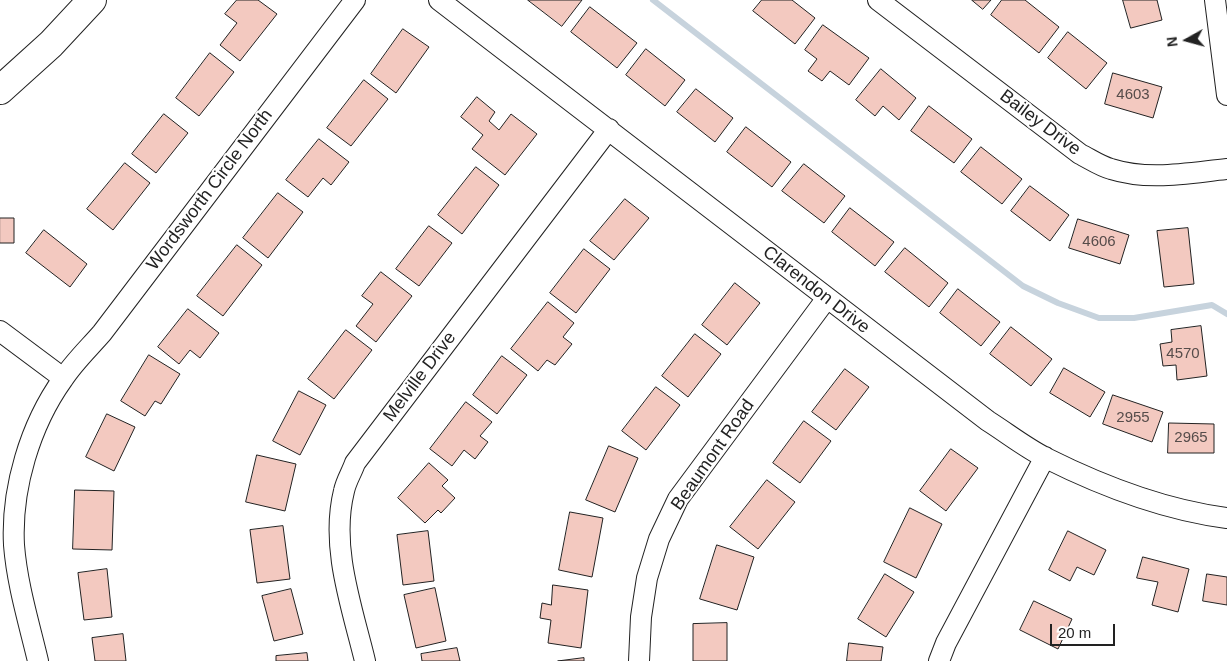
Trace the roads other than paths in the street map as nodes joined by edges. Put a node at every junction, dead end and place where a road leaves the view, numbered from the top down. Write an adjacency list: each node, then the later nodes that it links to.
1 (92, 0): 6 (main road)
2 (355, 0): 12 (street, Wordsworth Circle North)
3 (439, 0): 8 (street, Clarendon Drive)
4 (878, 0): 9 (street, Bailey Drive)
5 (1215, 0): 7 (street)
6 (0, 90)
7 (1227, 95)
8 (609, 129): 10 (street, Clarendon Drive); 16 (street, Melville Drive)
9 (1227, 169)
10 (827, 298): 13 (street, Clarendon Drive); 17 (street, Beaumont Road)
11 (0, 332): 12 (street)
12 (63, 378): 15 (street, Wordsworth Circle North)
13 (1045, 457): 14 (street, Clarendon Drive); 18 (street)
14 (1227, 518)
15 (38, 661)
16 (365, 661)
17 (639, 661)
18 (939, 661)

